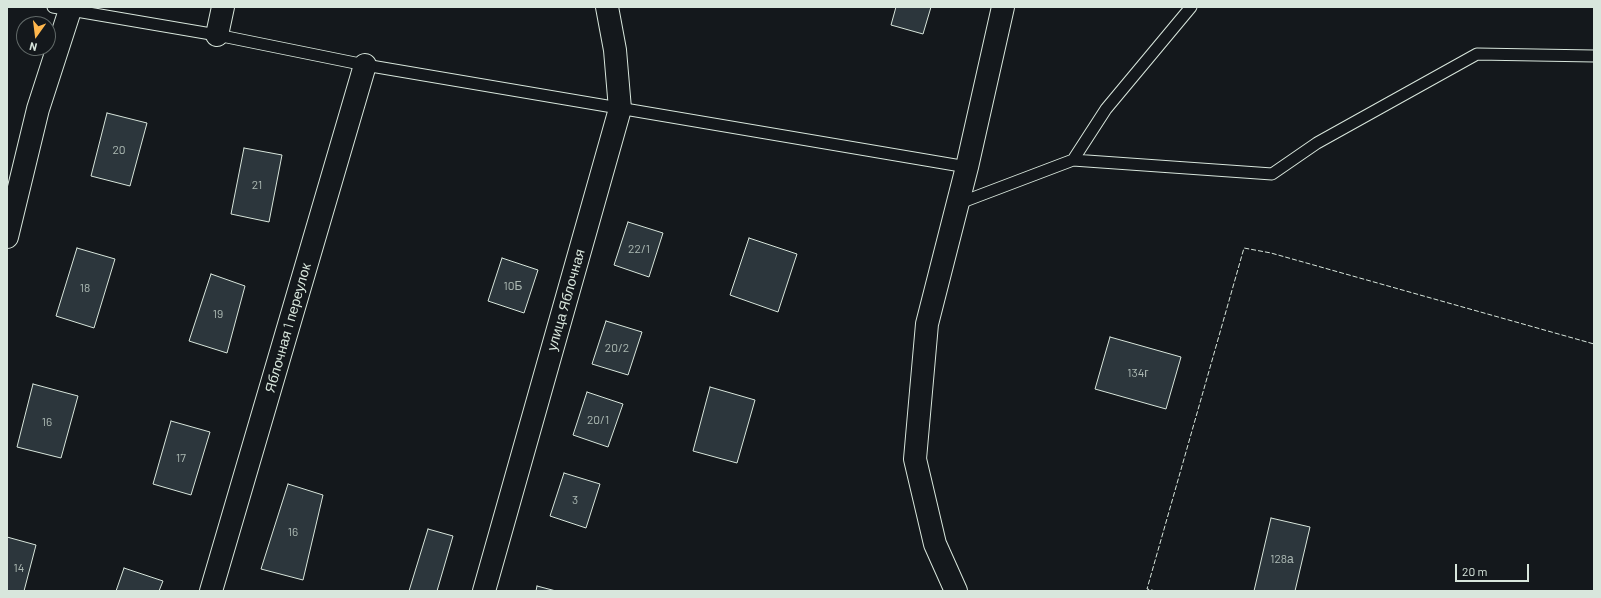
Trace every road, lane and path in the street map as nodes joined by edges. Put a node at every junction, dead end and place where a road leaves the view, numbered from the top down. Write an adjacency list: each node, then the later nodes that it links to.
1 (223, 7): 6 (street)
2 (607, 7): 9 (street, улица Яблочная)
3 (1003, 7): 11 (street)
4 (1191, 7): 10 (lane)
5 (62, 8): 6 (lane); 13 (street)
6 (217, 35): 8 (lane)
7 (1594, 56): 10 (lane)
8 (365, 65): 9 (lane); 14 (street, Яблочная 1 переулок)
9 (620, 109): 11 (lane); 15 (street, улица Яблочная)
10 (1073, 160): 12 (lane)
11 (967, 167): 12 (street)
12 (957, 204): 16 (street)
13 (7, 237)
14 (210, 591)
15 (484, 591)
16 (956, 591)

